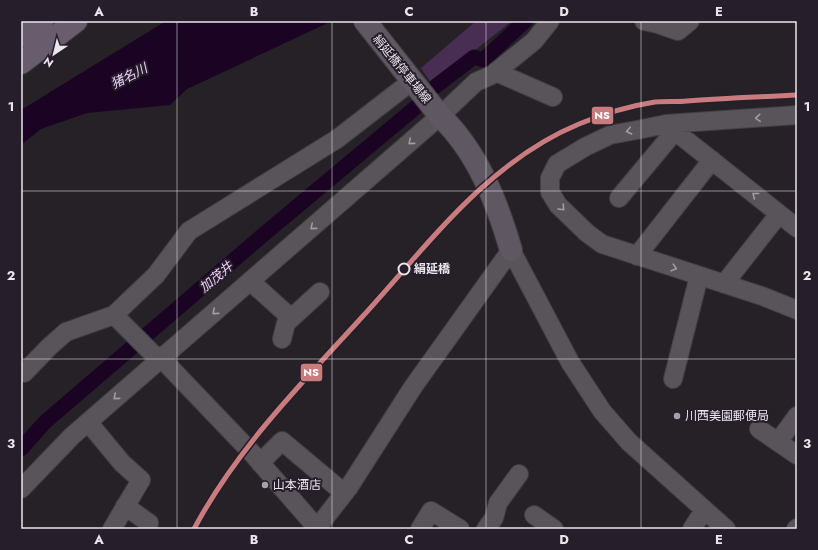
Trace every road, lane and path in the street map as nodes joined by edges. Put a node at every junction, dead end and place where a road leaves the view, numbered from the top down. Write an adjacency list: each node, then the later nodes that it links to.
1 (42, 21): 7 (highway)
2 (76, 21): 8 (highway)
3 (364, 21): 10 (main road, 絹延橋停車場線)
4 (550, 21): 9 (street)
5 (644, 21): 6 (street)
6 (690, 21)
7 (21, 36)
8 (21, 63)
9 (496, 72): 11 (street); 13 (street)
10 (412, 81): 13 (main road, 絹延橋停車場線); 26 (street)
11 (553, 97)
12 (797, 115): 14 (street, one-way to 14)
13 (440, 116): 19 (main road, 絹延橋停車場線); 22 (street, one-way to 22)
14 (671, 127): 15 (street); 16 (street); 20 (street, one-way to 20)
15 (712, 160): 17 (street, one-way to 15); 20 (street)
16 (620, 198)
17 (780, 214): 18 (street); 23 (street)
18 (797, 228)
19 (511, 250): 40 (street); 42 (street)
20 (637, 256): 21 (street, one-way to 21)
21 (699, 276): 23 (street); 31 (street)
22 (250, 281): 27 (street); 29 (street, one-way to 29)
23 (724, 284): 25 (street)
24 (320, 292): 27 (street)
25 (797, 310)
26 (114, 315): 29 (street); 30 (street)
27 (291, 318): 28 (street)
28 (282, 339)
29 (161, 358): 33 (street, one-way to 33); 37 (street)
30 (24, 373)
31 (673, 379)
32 (797, 416): 35 (street)
33 (88, 422): 39 (street); 41 (street)
34 (759, 429): 35 (street)
35 (778, 442): 36 (street)
36 (797, 455)
37 (260, 463): 40 (street); 44 (street)
38 (519, 474): 49 (street)
39 (21, 489)
40 (344, 493): 44 (street)
41 (125, 506): 45 (street); 46 (street)
42 (704, 510): 51 (street); 52 (street)
43 (534, 515): 50 (street)
44 (318, 528)
45 (112, 529)
46 (148, 529)
47 (420, 529): 48 (street)
48 (460, 529)
49 (486, 529)
50 (554, 529)
51 (692, 529)
52 (726, 529)

